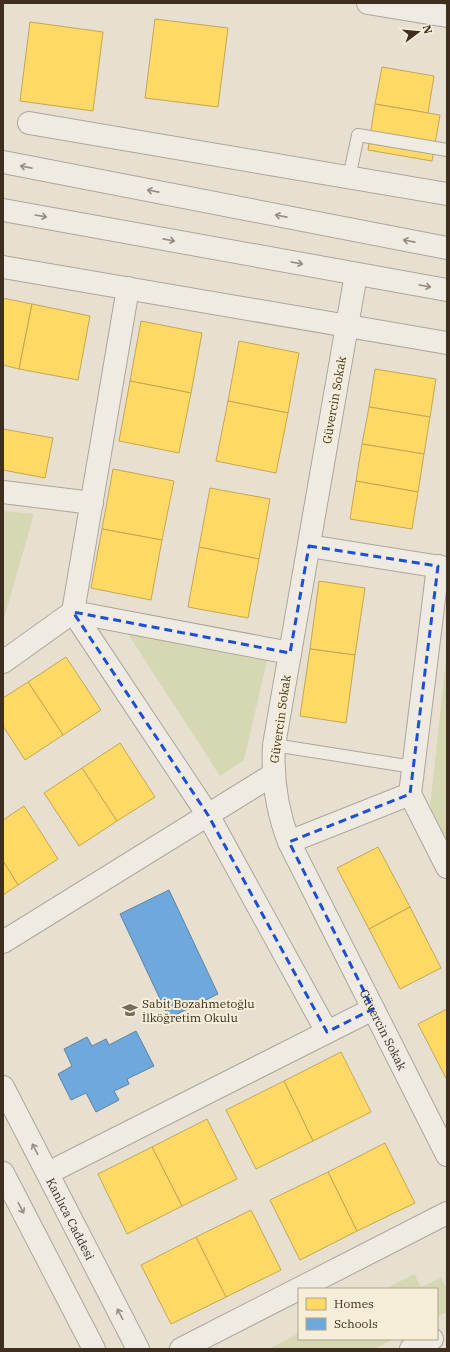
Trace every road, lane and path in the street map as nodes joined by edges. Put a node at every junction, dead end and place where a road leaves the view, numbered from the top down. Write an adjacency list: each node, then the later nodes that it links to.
1 (368, 3): 2 (street)
2 (447, 16)
3 (29, 123): 6 (street)
4 (447, 150): 6 (lane)
5 (3, 162): 9 (street, one-way to 5)
6 (349, 178): 7 (street)
7 (447, 194)
8 (3, 210): 11 (street, one-way to 11)
9 (447, 248)
10 (3, 267): 12 (street)
11 (356, 274): 13 (street, one-way to 13); 14 (street, Güvercin Sokak)
12 (128, 288): 14 (street); 17 (street)
13 (447, 290)
14 (347, 325): 15 (street); 18 (street, Güvercin Sokak)
15 (447, 343)
16 (3, 492): 17 (street)
17 (92, 503): 20 (street)
18 (309, 546): 19 (street); 21 (street, Güvercin Sokak)
19 (443, 567): 24 (street)
20 (74, 612): 21 (street); 22 (street); 27 (street)
21 (290, 653): 23 (street, Güvercin Sokak)
22 (3, 662)
23 (274, 745): 24 (lane); 25 (street, Güvercin Sokak)
24 (413, 766): 26 (street)
25 (274, 774): 27 (street); 28 (street, Güvercin Sokak)
26 (410, 794): 28 (street); 29 (street)
27 (208, 815): 30 (street); 32 (street)
28 (289, 842): 31 (street, Güvercin Sokak)
29 (447, 867)
30 (3, 942)
31 (373, 1009): 32 (street); 34 (street, Güvercin Sokak)
32 (327, 1032): 36 (street)
33 (3, 1087): 36 (street, Kanlıca Caddesi, one-way to 33)
34 (447, 1154)
35 (3, 1173): 43 (street, one-way to 43)
36 (48, 1173): 44 (street, Kanlıca Caddesi, one-way to 36)
37 (447, 1213): 38 (street)
38 (300, 1288)
39 (298, 1289): 45 (street)
40 (447, 1332): 41 (street)
41 (438, 1336)
42 (430, 1340): 46 (street)
43 (94, 1349)
44 (138, 1349)
45 (181, 1349)
46 (411, 1349)

